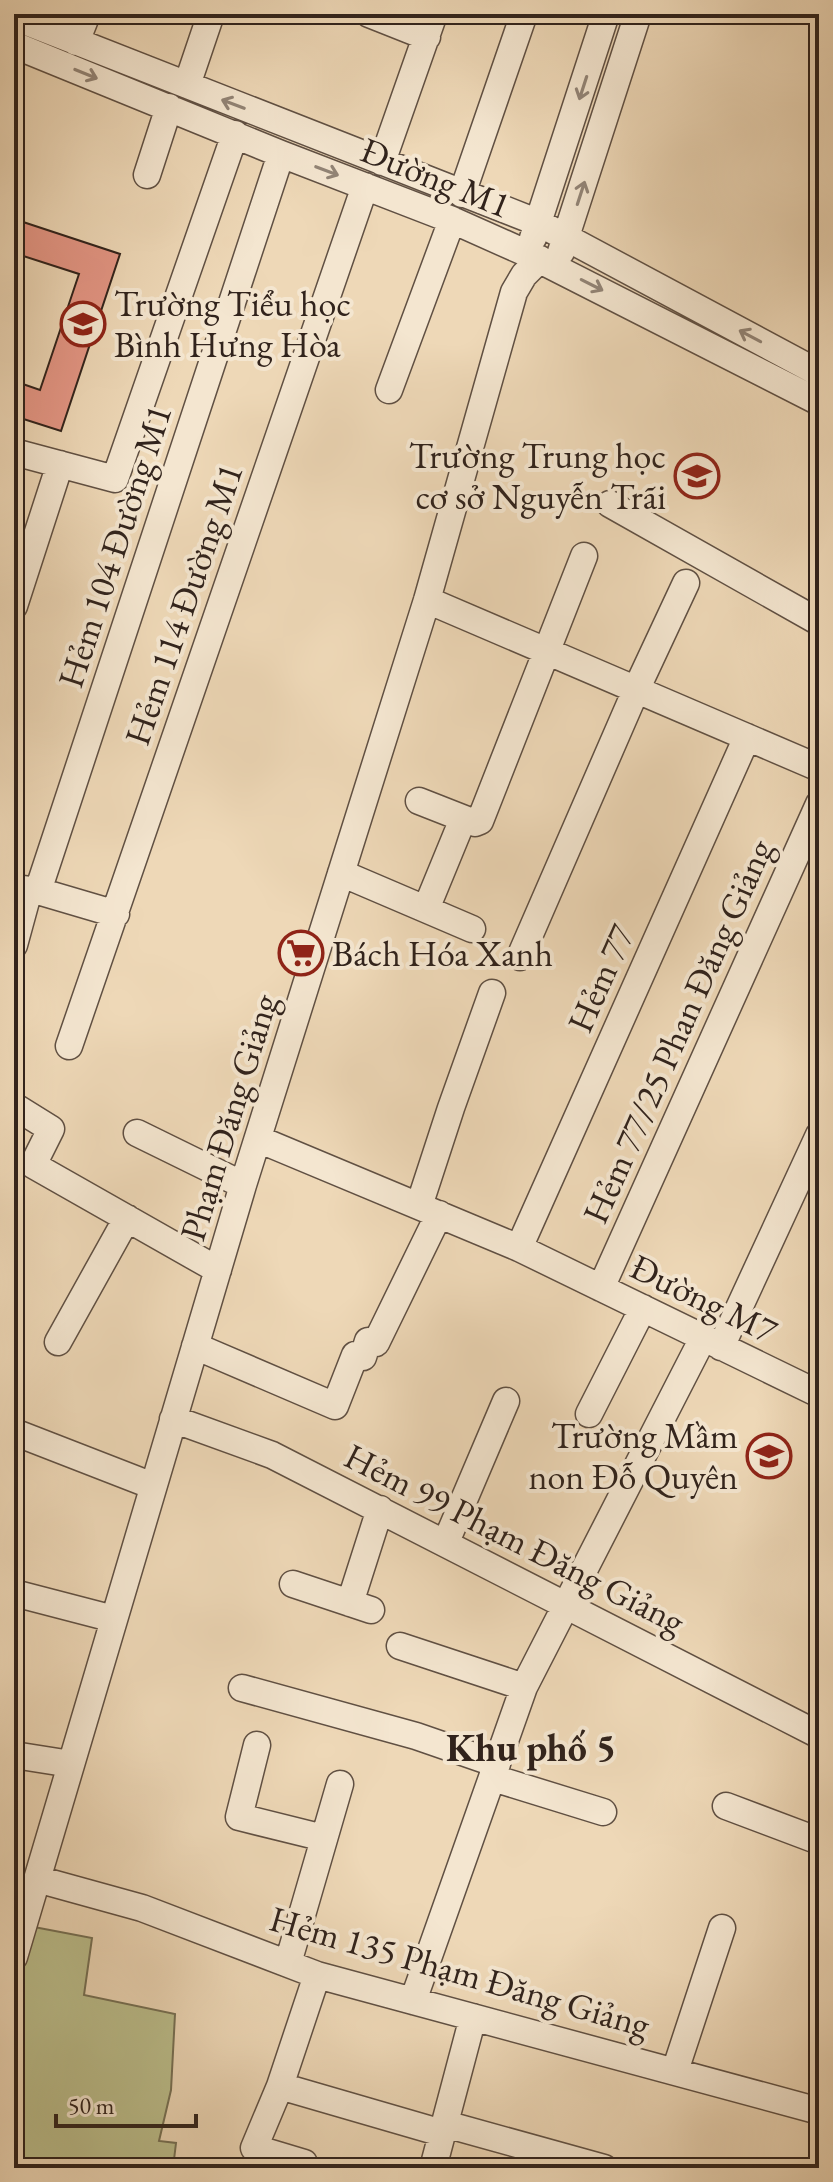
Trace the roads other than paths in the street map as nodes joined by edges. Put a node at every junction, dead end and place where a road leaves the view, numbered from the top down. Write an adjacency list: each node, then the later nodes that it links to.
1 (87, 14): 9 (street)
2 (211, 14): 11 (street)
3 (369, 14): 8 (street)
4 (524, 14): 18 (street)
5 (606, 14): 20 (street, Phạm Đăng Giảng, one-way to 20)
6 (638, 14): 21 (street, Phạm Đăng Giảng, one-way to 6)
7 (14, 17): 9 (street, Đường M1)
8 (431, 25): 15 (street)
9 (76, 42): 11 (street, Đường M1)
10 (14, 45): 12 (street, Đường M1, one-way to 12)
11 (187, 85): 15 (street, Đường M1, one-way to 11)
12 (169, 107): 13 (street, Đường M1); 16 (street)
13 (235, 134): 14 (street, Đường M1); 27 (street)
14 (281, 154): 17 (street, Đường M1, one-way to 17); 42 (street, Hẻm 104 Đường M1)
15 (382, 162): 18 (street, Đường M1)
16 (147, 175)
17 (365, 186): 19 (street, Đường M1); 44 (street, Hẻm 114 Đường M1)
18 (462, 194): 20 (street, Đường M1)
19 (452, 220): 22 (street, Đường M1); 24 (street)
20 (539, 223): 21 (street, Đường M1); 22 (street, Phạm Đăng Giảng)
21 (567, 236): 22 (street, Phạm Đăng Giảng); 23 (street, Đường M1, one-way to 21)
22 (540, 259): 25 (street, Đường M1, one-way to 25); 32 (street, Phạm Đăng Giảng)
23 (819, 373)
24 (389, 390)
25 (819, 402)
26 (14, 452): 27 (street)
27 (60, 464): 31 (street)
28 (610, 504): 33 (street)
29 (584, 556): 34 (street)
30 (686, 583): 35 (street)
31 (15, 600)
32 (427, 600): 34 (street); 41 (street, Phạm Đăng Giảng)
33 (819, 622)
34 (547, 651): 35 (street); 40 (street)
35 (636, 690): 36 (street); 47 (street)
36 (747, 737): 37 (street); 57 (street, Hẻm 77)
37 (819, 768)
38 (419, 801): 40 (street)
39 (819, 804): 59 (street, Hẻm 77/25 Phan Đăng Giảng)
40 (463, 819): 43 (street)
41 (341, 873): 43 (street); 53 (street, Phạm Đăng Giảng)
42 (27, 890): 44 (street); 46 (street, Hẻm 104 Đường M1)
43 (426, 909): 45 (street)
44 (116, 914): 49 (street, Hẻm 114 Đường M1)
45 (472, 929)
46 (14, 945)
47 (520, 957)
48 (492, 993): 55 (street)
49 (69, 1046)
50 (14, 1106): 56 (street)
51 (137, 1133): 54 (street)
52 (819, 1135): 62 (street)
53 (258, 1139): 54 (street, Phạm Đăng Giảng); 55 (street, Đường M7)
54 (243, 1185): 58 (street, Phạm Đăng Giảng)
55 (429, 1210): 57 (street, Đường M7); 63 (street)
56 (127, 1218): 58 (street); 61 (street)
57 (519, 1248): 59 (street, Đường M7)
58 (218, 1270): 63 (street, Phạm Đăng Giảng)
59 (601, 1288): 60 (street, Đường M7)
60 (643, 1308): 62 (street, Đường M7); 66 (street)
61 (58, 1342)
62 (712, 1342): 64 (street, Đường M7); 74 (street)
63 (195, 1346): 67 (street, Phạm Đăng Giảng)
64 (819, 1394)
65 (506, 1401): 71 (street)
66 (589, 1414)
67 (173, 1419): 69 (street, Phạm Đăng Giảng); 70 (street, Hẻm 99 Phạm Đăng Giảng)
68 (14, 1432): 69 (street)
69 (153, 1486): 75 (street, Phạm Đăng Giảng)
70 (380, 1509): 71 (street, Hẻm 99 Phạm Đăng Giảng); 72 (street)
71 (446, 1542): 74 (street, Hẻm 99 Phạm Đăng Giảng)
72 (293, 1584)
73 (14, 1593): 75 (street)
74 (566, 1604): 77 (street); 79 (street, Hẻm 99 Phạm Đăng Giảng)
75 (114, 1619): 82 (street, Phạm Đăng Giảng)
76 (400, 1646): 77 (street)
77 (524, 1687): 83 (street)
78 (242, 1688): 83 (street)
79 (819, 1735)
80 (257, 1745): 87 (street)
81 (14, 1755): 82 (street)
82 (71, 1764): 89 (street, Phạm Đăng Giảng)
83 (495, 1771): 86 (street); 95 (street)
84 (340, 1784): 87 (street)
85 (726, 1806): 88 (street)
86 (603, 1812)
87 (324, 1838): 93 (street)
88 (819, 1841)
89 (37, 1879): 90 (street, Phạm Đăng Giảng); 93 (street, Hẻm 135 Phạm Đăng Giảng)
90 (19, 1921): 92 (street, Phạm Đăng Giảng)
91 (722, 1928): 97 (street)
92 (14, 1957)
93 (288, 1963): 94 (street, Hẻm 135 Phạm Đăng Giảng)
94 (317, 1975): 95 (street, Hẻm 135 Phạm Đăng Giảng); 98 (street)
95 (413, 2001): 96 (street, Hẻm 135 Phạm Đăng Giảng)
96 (473, 2017): 97 (street, Hẻm 135 Phạm Đăng Giảng); 100 (street)
97 (675, 2071): 99 (street, Hẻm 135 Phạm Đăng Giảng)
98 (280, 2086): 100 (street); 101 (street)
99 (819, 2111)
100 (445, 2129): 102 (street); 103 (street)
101 (304, 2163)
102 (433, 2168)
103 (604, 2168)

